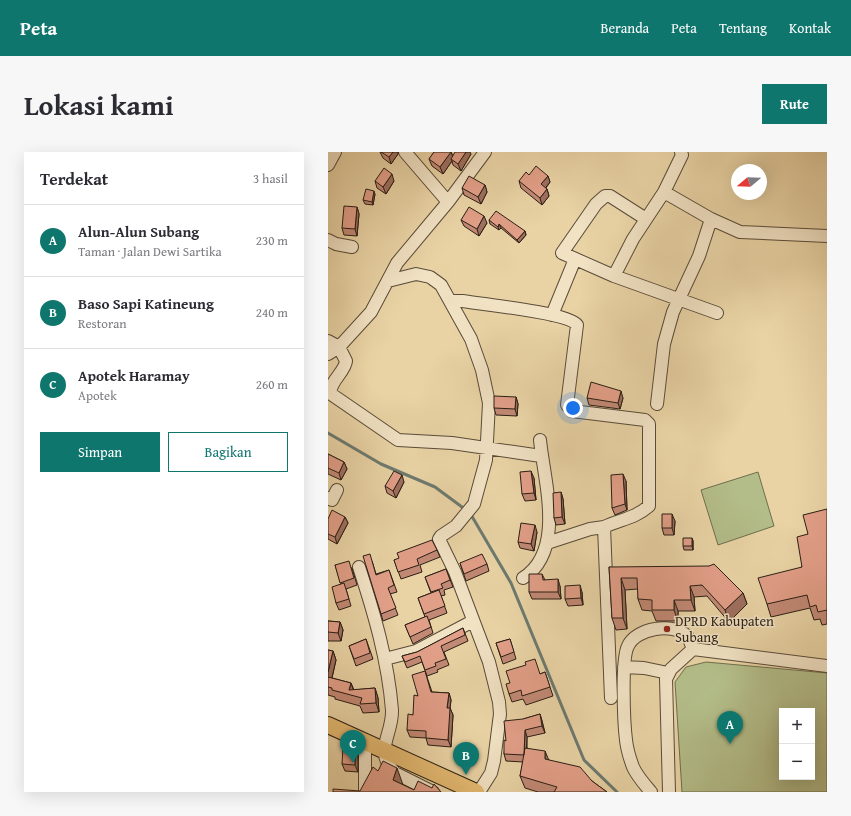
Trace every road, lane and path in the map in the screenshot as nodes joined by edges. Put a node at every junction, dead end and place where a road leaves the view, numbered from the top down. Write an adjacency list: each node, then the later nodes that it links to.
1 (335, 152): 5 (street)
2 (405, 152): 7 (street)
3 (485, 152): 7 (street)
4 (681, 152): 6 (street)
5 (328, 165)
6 (664, 192): 8 (street); 9 (street)
7 (448, 202): 15 (street)
8 (646, 219): 13 (street); 14 (street)
9 (711, 219): 10 (street); 16 (street)
10 (827, 236)
11 (328, 240): 12 (street)
12 (352, 247)
13 (575, 259): 14 (street); 19 (street)
14 (614, 276): 16 (street)
15 (389, 279): 17 (street); 21 (street)
16 (678, 300): 18 (street); 23 (street)
17 (455, 301): 19 (street); 25 (street)
18 (717, 314)
19 (552, 315): 27 (street)
20 (328, 341): 21 (street)
21 (339, 347): 22 (street); 25 (street)
22 (328, 354)
23 (657, 404)
24 (540, 440): 26 (street)
25 (486, 449): 26 (street); 33 (street)
26 (541, 456): 28 (street)
27 (604, 527): 28 (street); 30 (street)
28 (548, 543): 32 (street)
29 (359, 567): 35 (street)
30 (606, 571): 31 (street); 39 (street)
31 (621, 571)
32 (523, 578)
33 (473, 621): 35 (street); 45 (street)
34 (693, 650): 36 (street); 37 (street); 38 (street)
35 (385, 659): 42 (street)
36 (827, 666)
37 (624, 667): 38 (street); 46 (street)
38 (668, 673): 47 (street)
39 (611, 698)
40 (328, 725): 41 (main road)
41 (365, 742): 42 (main road); 43 (street)
42 (383, 751): 44 (street); 45 (main road)
43 (365, 792)
44 (433, 792)
45 (477, 792)
46 (651, 792)
47 (669, 792)

